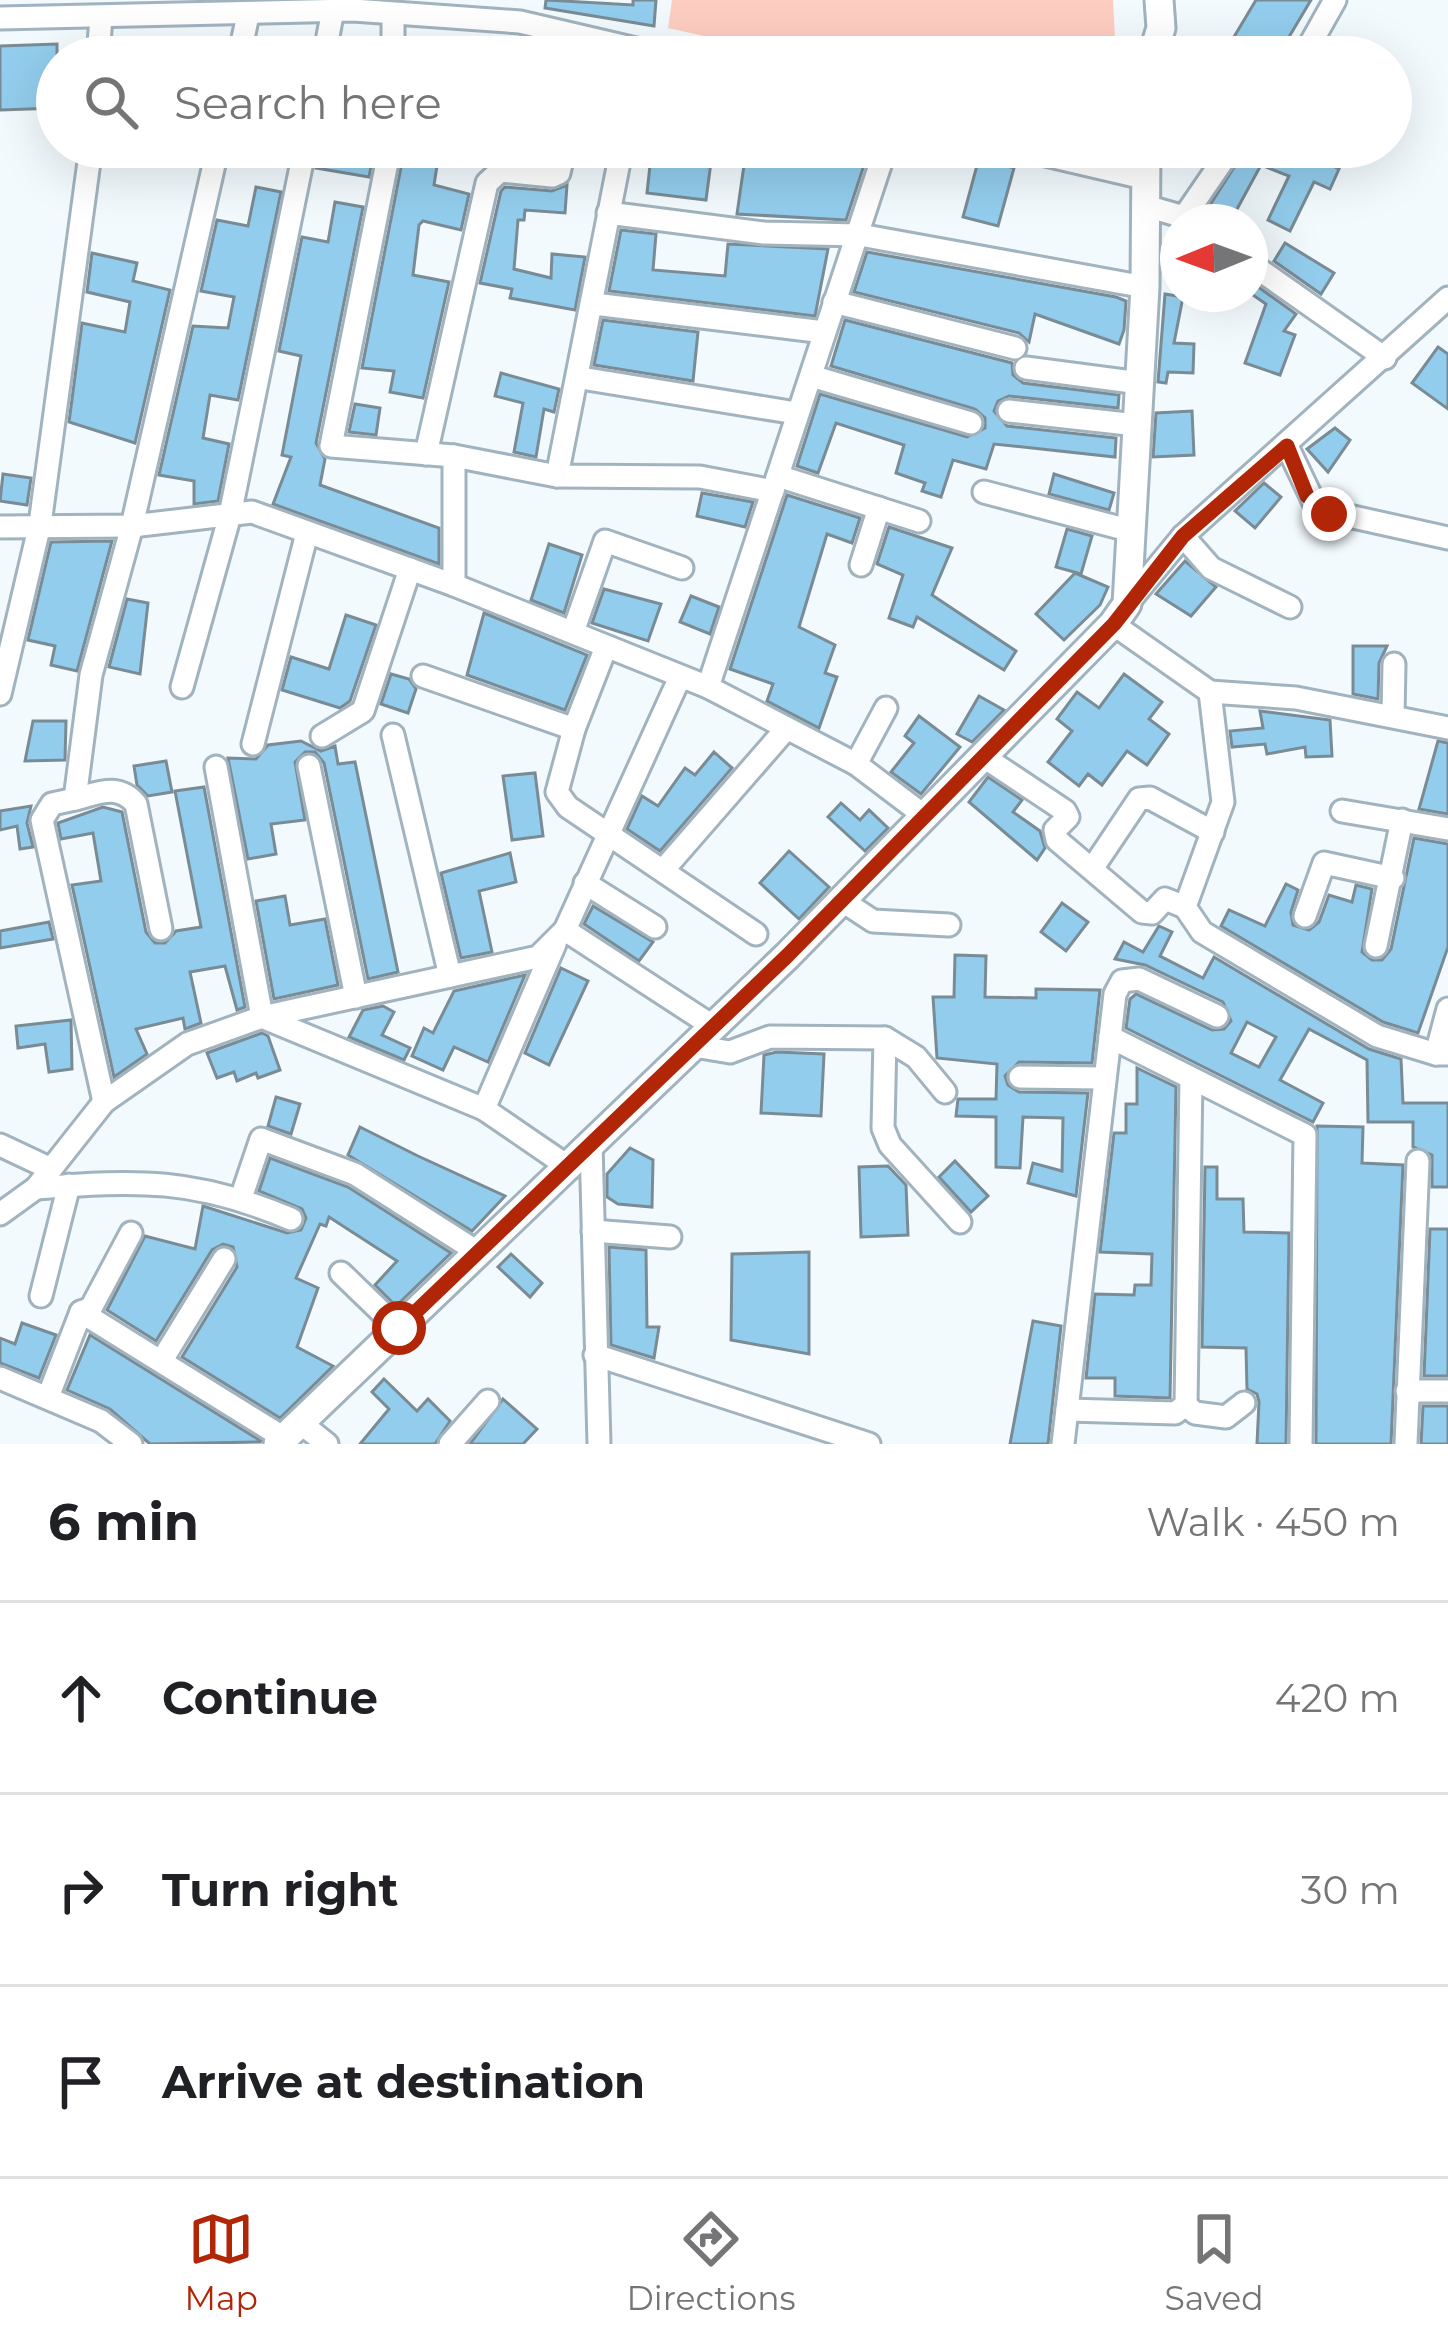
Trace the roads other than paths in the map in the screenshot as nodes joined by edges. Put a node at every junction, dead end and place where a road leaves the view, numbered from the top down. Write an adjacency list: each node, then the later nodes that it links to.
1 (1141, 0): 15 (main road)
2 (1159, 0): 16 (main road)
3 (1335, 0): 17 (street)
4 (346, 8): 6 (street); 7 (street); 12 (street)
5 (48, 9): 8 (street); 9 (street)
6 (393, 14): 13 (street); 14 (street)
7 (248, 15): 8 (street); 11 (street)
8 (100, 17): 10 (street)
9 (0, 18)
10 (99, 36)
11 (243, 36)
12 (333, 36)
13 (393, 36)
14 (555, 36)
15 (1146, 36)
16 (1158, 36)
17 (1315, 36)
18 (88, 168): 56 (street)
19 (213, 168): 57 (street)
20 (301, 168): 54 (street)
21 (386, 168): 48 (street)
22 (560, 168): 48 (street)
23 (618, 168): 31 (street)
24 (880, 168): 32 (street)
25 (1074, 168): 28 (street)
26 (1146, 168): 28 (main road)
27 (1219, 168): 30 (street)
28 (1145, 192): 29 (street); 34 (main road)
29 (1164, 204)
30 (1196, 204)
31 (608, 213): 32 (street); 37 (street)
32 (860, 236): 34 (street); 36 (street)
33 (1268, 276): 39 (street)
34 (1145, 287): 42 (main road)
35 (1448, 298): 39 (street)
36 (834, 302): 38 (street); 42 (street)
37 (594, 304): 38 (street); 41 (street)
38 (824, 332): 40 (street)
39 (1385, 358): 47 (street)
40 (811, 376): 44 (street); 45 (street)
41 (580, 378): 44 (street); 50 (street)
42 (1140, 383): 46 (main road)
43 (1009, 411): 46 (street)
44 (796, 413): 51 (street)
45 (971, 423)
46 (1137, 425): 59 (main road)
47 (1287, 446): 61 (street); 62 (street)
48 (426, 454): 49 (street)
49 (454, 455): 50 (street); 66 (street)
50 (557, 476): 51 (street)
51 (776, 483): 53 (street); 75 (street)
52 (984, 492): 59 (street)
53 (879, 508): 55 (street); 63 (street)
54 (230, 515): 57 (street); 60 (street); 74 (street)
55 (919, 521)
56 (40, 524): 57 (street); 58 (street); 77 (street)
57 (132, 526): 90 (street)
58 (0, 527)
59 (1129, 530): 68 (main road)
60 (307, 533): 64 (street); 85 (street)
61 (1183, 536): 67 (street); 68 (street)
62 (1448, 538)
63 (861, 565)
64 (410, 568): 66 (street); 84 (street)
65 (682, 568): 69 (street)
66 (454, 585): 69 (street)
67 (1290, 607)
68 (1120, 614): 76 (street); 86 (main road)
69 (573, 632): 70 (street)
70 (606, 647): 73 (street); 81 (street)
71 (1394, 664): 79 (street)
72 (423, 676): 81 (street)
73 (680, 677): 75 (street); 95 (street)
74 (182, 687)
75 (707, 687): 82 (street)
76 (1210, 692): 79 (street); 96 (street)
77 (0, 694)
78 (886, 708): 87 (street)
79 (1393, 716): 80 (street)
80 (1448, 728)
81 (574, 729): 95 (street)
82 (786, 729): 87 (street); 98 (street)
83 (393, 735): 110 (street)
84 (322, 736)
85 (253, 744)
86 (984, 757): 92 (main road); 97 (street)
87 (856, 764): 92 (street)
88 (308, 766): 111 (street)
89 (216, 767): 114 (street)
90 (75, 799): 106 (street); 123 (street)
91 (1342, 811): 93 (street)
92 (926, 817): 101 (main road)
93 (1402, 820): 94 (street); 99 (street)
94 (1448, 829)
95 (610, 831): 98 (street); 100 (street)
96 (1214, 832): 97 (street); 102 (street)
97 (1094, 866): 102 (street)
98 (665, 868): 107 (street)
99 (1393, 878): 103 (street); 109 (street)
100 (585, 883): 105 (street); 108 (street)
101 (841, 900): 104 (street); 115 (main road)
102 (1185, 907): 118 (street)
103 (1305, 916)
104 (949, 926)
105 (656, 927)
106 (161, 929)
107 (756, 934)
108 (561, 935): 110 (street); 115 (street); 124 (street)
109 (1376, 946)
110 (450, 976): 111 (street)
111 (356, 997): 114 (street)
112 (1448, 1009): 118 (street)
113 (1217, 1016): 116 (street)
114 (262, 1017): 123 (street); 124 (street)
115 (704, 1037): 117 (street); 125 (main road)
116 (1110, 1037): 120 (street); 121 (street)
117 (885, 1038): 122 (street); 135 (street)
118 (1442, 1054)
119 (1020, 1077): 120 (street)
120 (1102, 1078): 154 (street)
121 (1191, 1079): 153 (street); 162 (street)
122 (945, 1092)
123 (104, 1102): 128 (street)
124 (484, 1109): 129 (street)
125 (591, 1143): 129 (main road); 136 (street)
126 (0, 1145): 128 (street)
127 (1418, 1161): 148 (street)
128 (51, 1168): 131 (street)
129 (570, 1168): 139 (main road)
130 (69, 1185): 131 (street); 132 (street); 142 (street)
131 (36, 1188): 133 (street)
132 (241, 1198): 134 (street); 139 (street)
133 (0, 1214)
134 (291, 1220)
135 (960, 1222)
136 (593, 1232): 138 (street); 145 (street)
137 (131, 1233): 143 (street)
138 (670, 1238)
139 (476, 1251): 144 (main road)
140 (224, 1259): 146 (street)
141 (341, 1273): 144 (street)
142 (41, 1296)
143 (81, 1312): 146 (street); 150 (street)
144 (399, 1328): 155 (main road)
145 (595, 1355): 159 (street); 160 (street)
146 (162, 1360): 155 (street)
147 (0, 1378): 150 (street)
148 (1407, 1391): 149 (street); 163 (street)
149 (1448, 1391)
150 (48, 1397): 156 (street)
151 (488, 1402): 158 (street)
152 (1244, 1403): 153 (street)
153 (1186, 1405): 154 (street)
154 (1067, 1410): 161 (street)
155 (288, 1435): 157 (street)
156 (131, 1444)
157 (327, 1444)
158 (450, 1444)
159 (599, 1444)
160 (869, 1444)
161 (1063, 1444)
162 (1301, 1444)
163 (1406, 1444)

